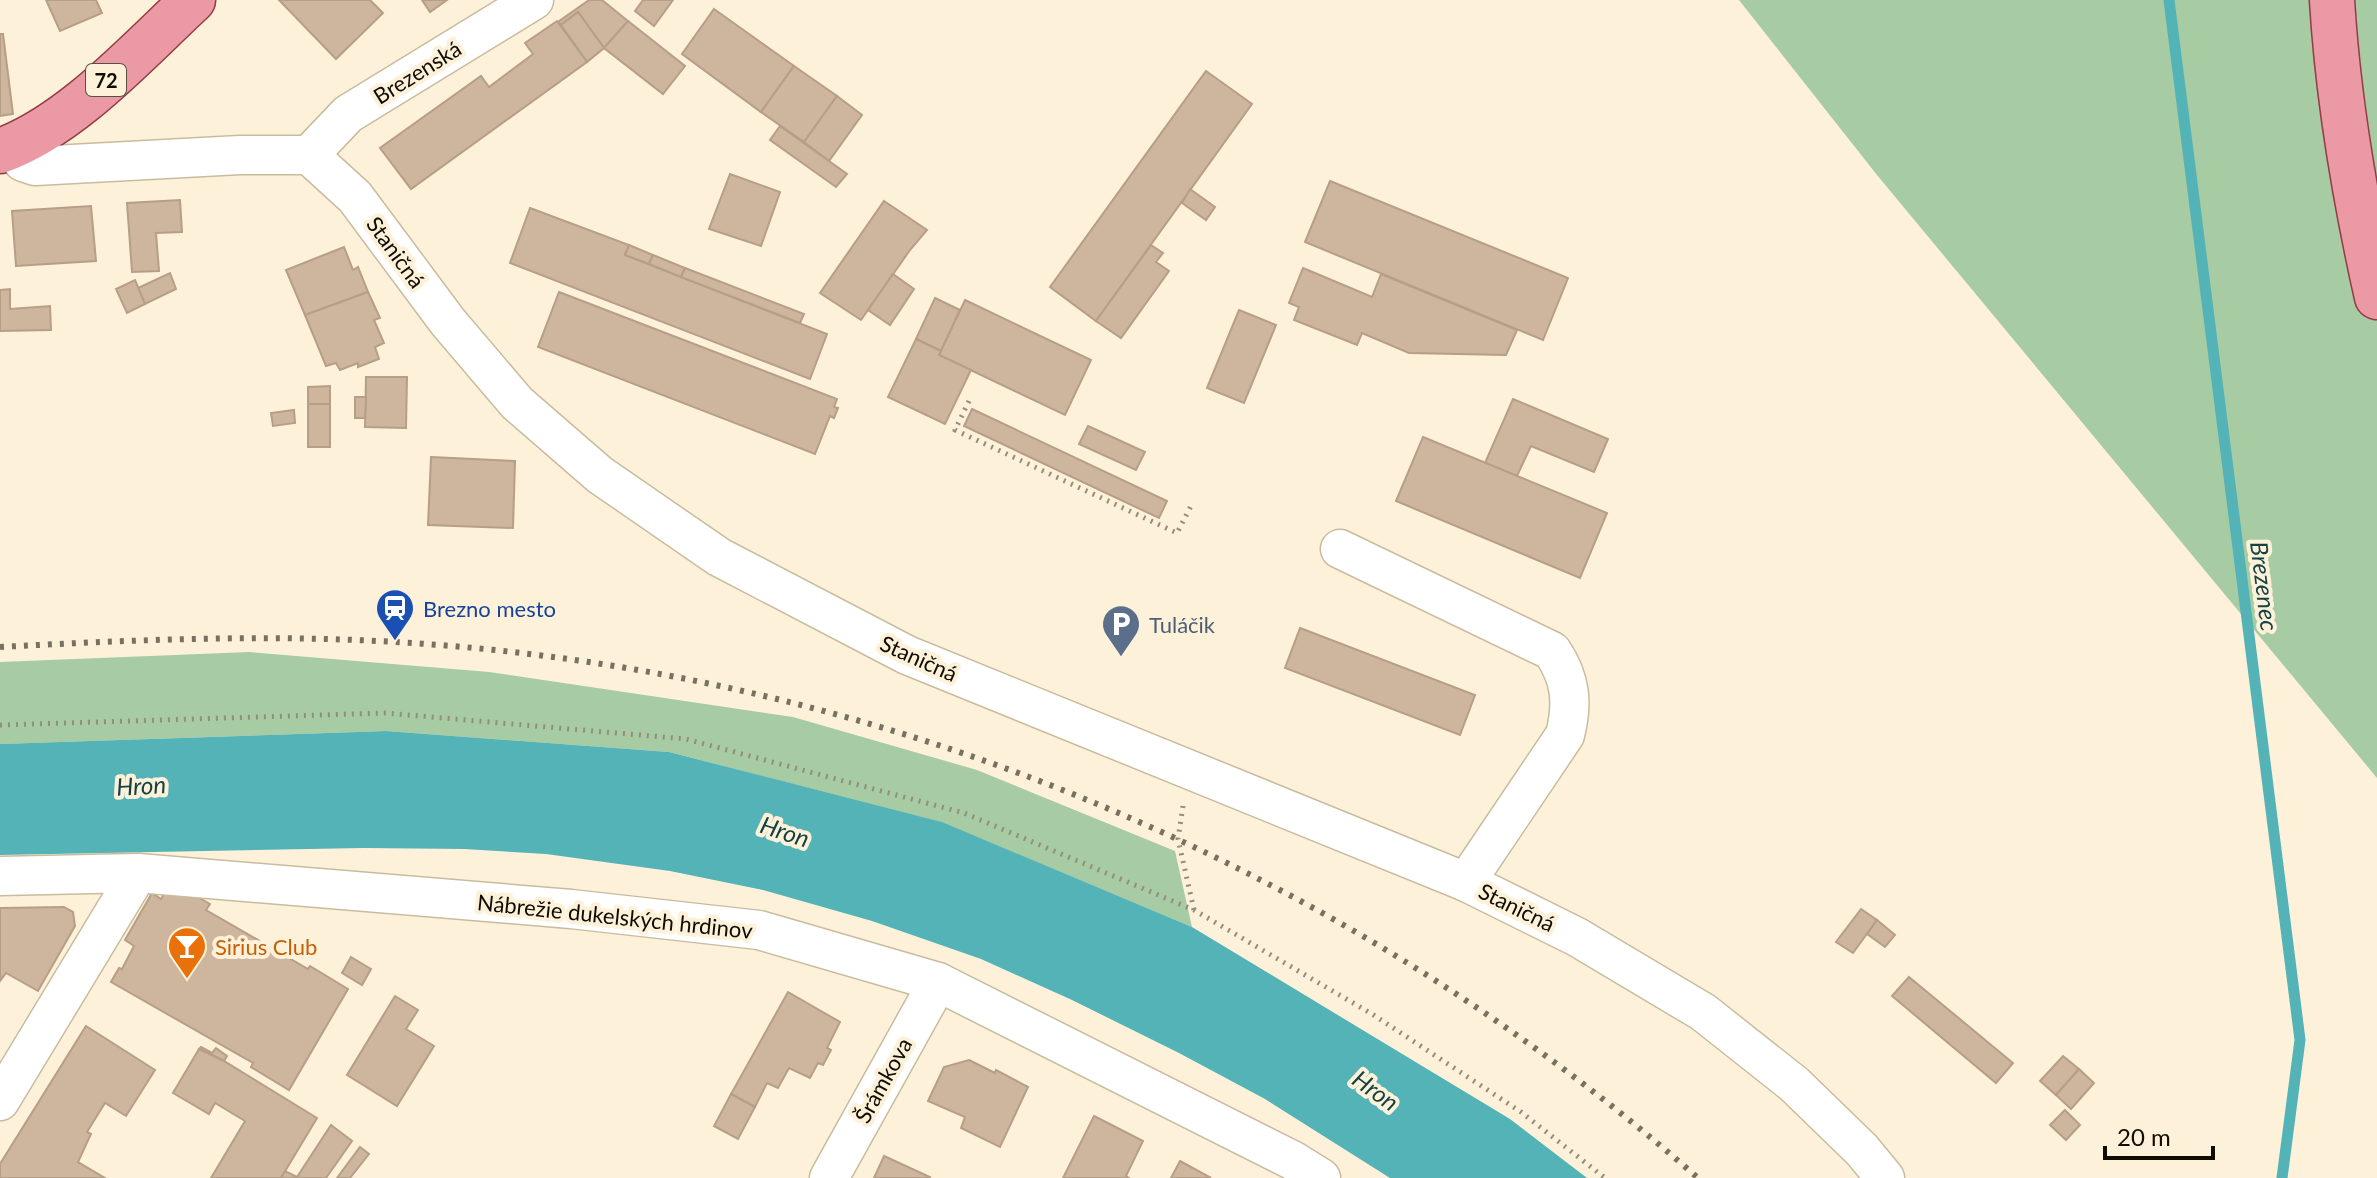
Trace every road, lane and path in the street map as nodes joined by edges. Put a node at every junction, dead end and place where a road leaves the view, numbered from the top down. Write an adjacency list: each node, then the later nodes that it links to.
1 (193, 0): 4 (main road, 72)
2 (534, 0): 5 (street, Brezenská)
3 (2332, 0): 6 (main road)
4 (5, 150): 5 (street)
5 (309, 155): 11 (street, Staničná)
6 (2377, 297)
7 (969, 401): 8 (path)
8 (1191, 506)
9 (1340, 549): 14 (street)
10 (0, 725): 15 (path)
11 (1188, 769): 14 (street, Staničná); 15 (path)
12 (138, 873): 13 (street, Nábrežie dukelských hrdinov); 16 (street, Nábrežie dukelských hrdinov); 17 (street)
13 (0, 876)
14 (1466, 882): 21 (street, Staničná)
15 (1194, 910): 20 (path)
16 (938, 982): 18 (street, Šrámkova); 19 (street, Nábrežie dukelských hrdinov)
17 (0, 1101)
18 (829, 1178)
19 (1321, 1178)
20 (1605, 1178)
21 (1885, 1178)

